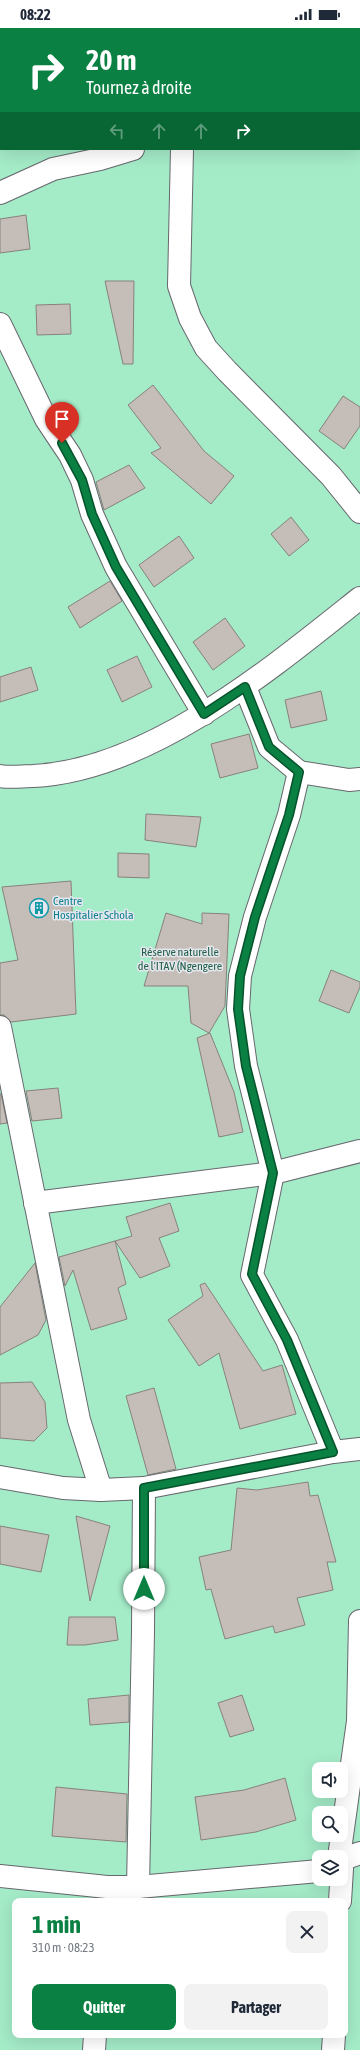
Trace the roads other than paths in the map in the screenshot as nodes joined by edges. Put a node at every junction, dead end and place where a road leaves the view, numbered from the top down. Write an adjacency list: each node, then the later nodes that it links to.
1 (130, 150): 3 (street)
2 (182, 150): 5 (street)
3 (0, 192)
4 (0, 324): 8 (street)
5 (360, 512)
6 (360, 598): 7 (street)
7 (245, 687): 8 (street); 9 (street)
8 (204, 714): 10 (street)
9 (299, 772): 11 (street); 14 (street)
10 (0, 776)
11 (360, 779)
12 (0, 1027): 15 (street)
13 (360, 1151): 14 (street)
14 (273, 1173): 15 (street); 17 (street)
15 (35, 1203): 20 (street)
16 (360, 1449): 17 (street)
17 (333, 1452): 19 (street)
18 (0, 1478): 20 (street)
19 (144, 1488): 20 (street); 28 (street)
20 (101, 1490)
21 (360, 1621): 22 (street)
22 (343, 1850)
23 (360, 1853): 24 (street)
24 (348, 1860)
25 (312, 1872): 28 (street)
26 (0, 1876): 29 (street)
27 (340, 1886): 30 (street)
28 (138, 1887): 29 (street)
29 (106, 1894)
30 (340, 1898)
31 (95, 2038): 33 (street)
32 (334, 2038): 34 (street)
33 (94, 2050)
34 (333, 2050)

